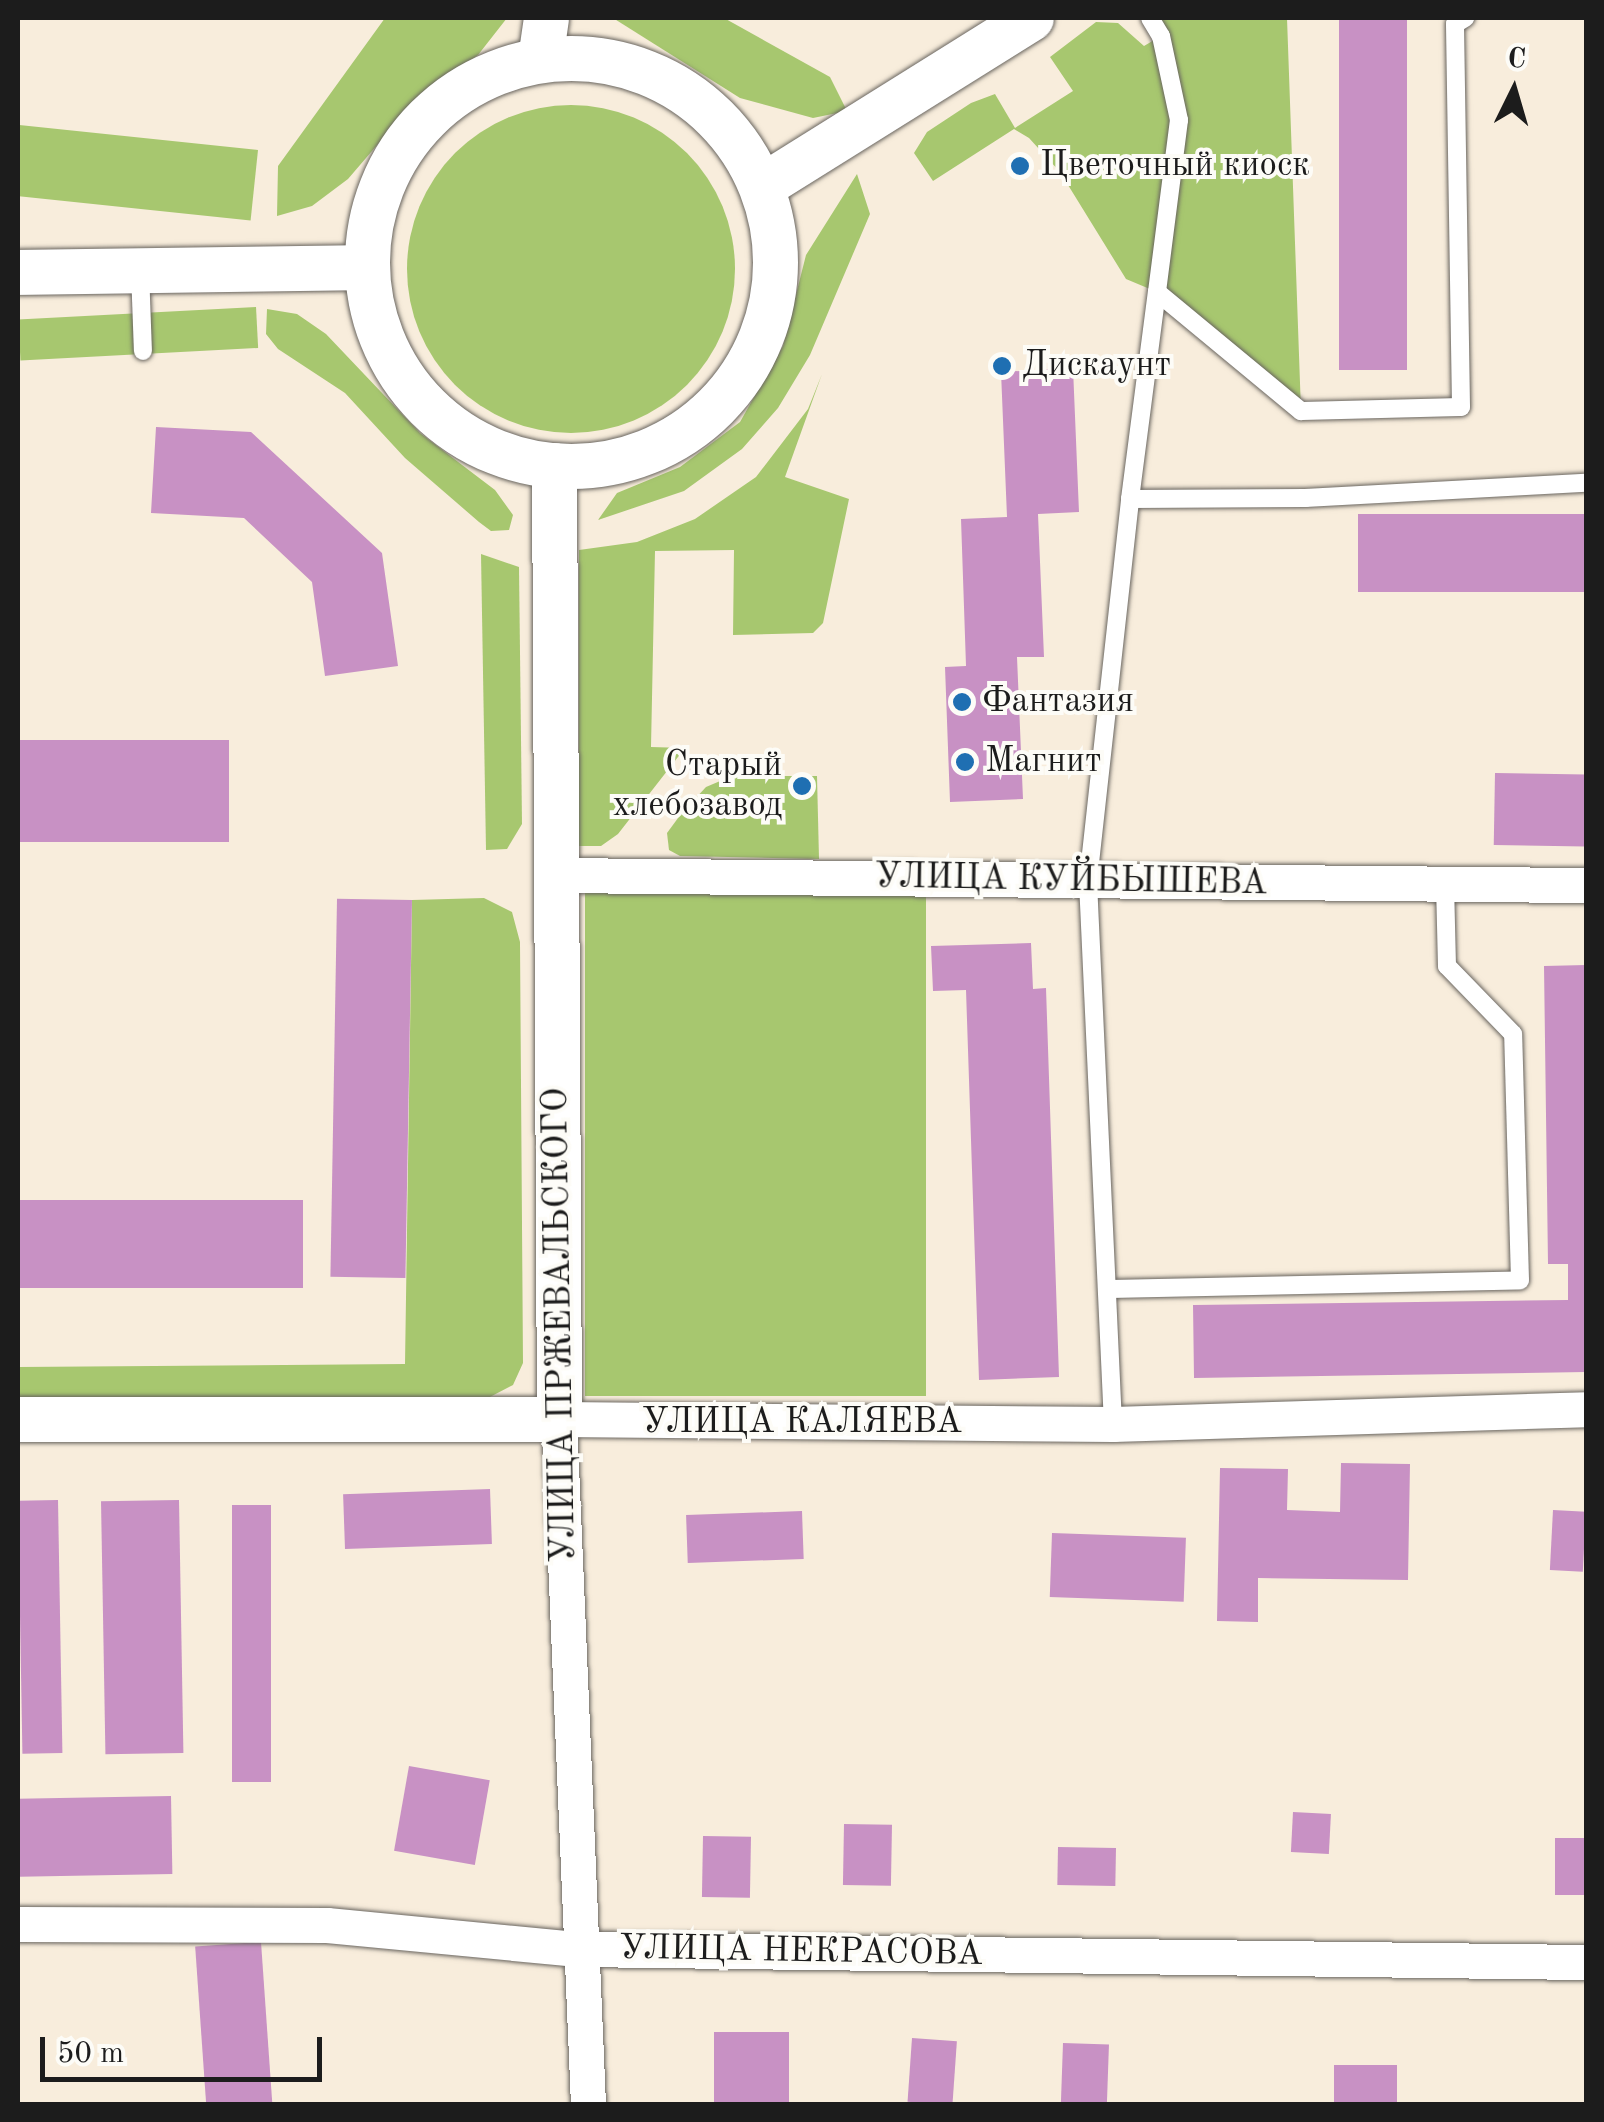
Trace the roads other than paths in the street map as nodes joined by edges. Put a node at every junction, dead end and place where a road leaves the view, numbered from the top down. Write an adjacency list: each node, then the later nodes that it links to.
1 (1030, 18): 5 (street)
2 (1150, 18): 9 (lane)
3 (1464, 18): 9 (lane)
4 (543, 38): 5 (street); 6 (street)
5 (762, 186): 11 (street)
6 (368, 267): 7 (street); 11 (street)
7 (140, 270): 8 (street); 10 (lane)
8 (18, 272)
9 (1157, 292): 13 (lane)
10 (142, 350)
11 (554, 464): 14 (street, УЛИЦА ПРЖЕВАЛЬСКОГО)
12 (1586, 483): 13 (lane)
13 (1130, 499): 15 (lane)
14 (556, 875): 15 (street, УЛИЦА КУЙБЫШЕВА); 21 (street, УЛИЦА ПРЖЕВАЛЬСКОГО)
15 (1088, 881): 16 (street, УЛИЦА КУЙБЫШЕВА); 18 (lane)
16 (1444, 885): 17 (street, УЛИЦА КУЙБЫШЕВА); 18 (lane)
17 (1586, 885)
18 (1106, 1289): 22 (lane)
19 (1586, 1408): 22 (street, УЛИЦА КАЛЯЕВА)
20 (18, 1419): 21 (street, УЛИЦА КАЛЯЕВА)
21 (560, 1419): 22 (street, УЛИЦА КАЛЯЕВА); 24 (street, УЛИЦА ПРЖЕВАЛЬСКОГО)
22 (1112, 1424)
23 (18, 1924): 24 (street, УЛИЦА НЕКРАСОВА)
24 (578, 1948): 25 (street, УЛИЦА НЕКРАСОВА); 26 (street, УЛИЦА ПРЖЕВАЛЬСКОГО)
25 (1586, 1962)
26 (588, 2104)

